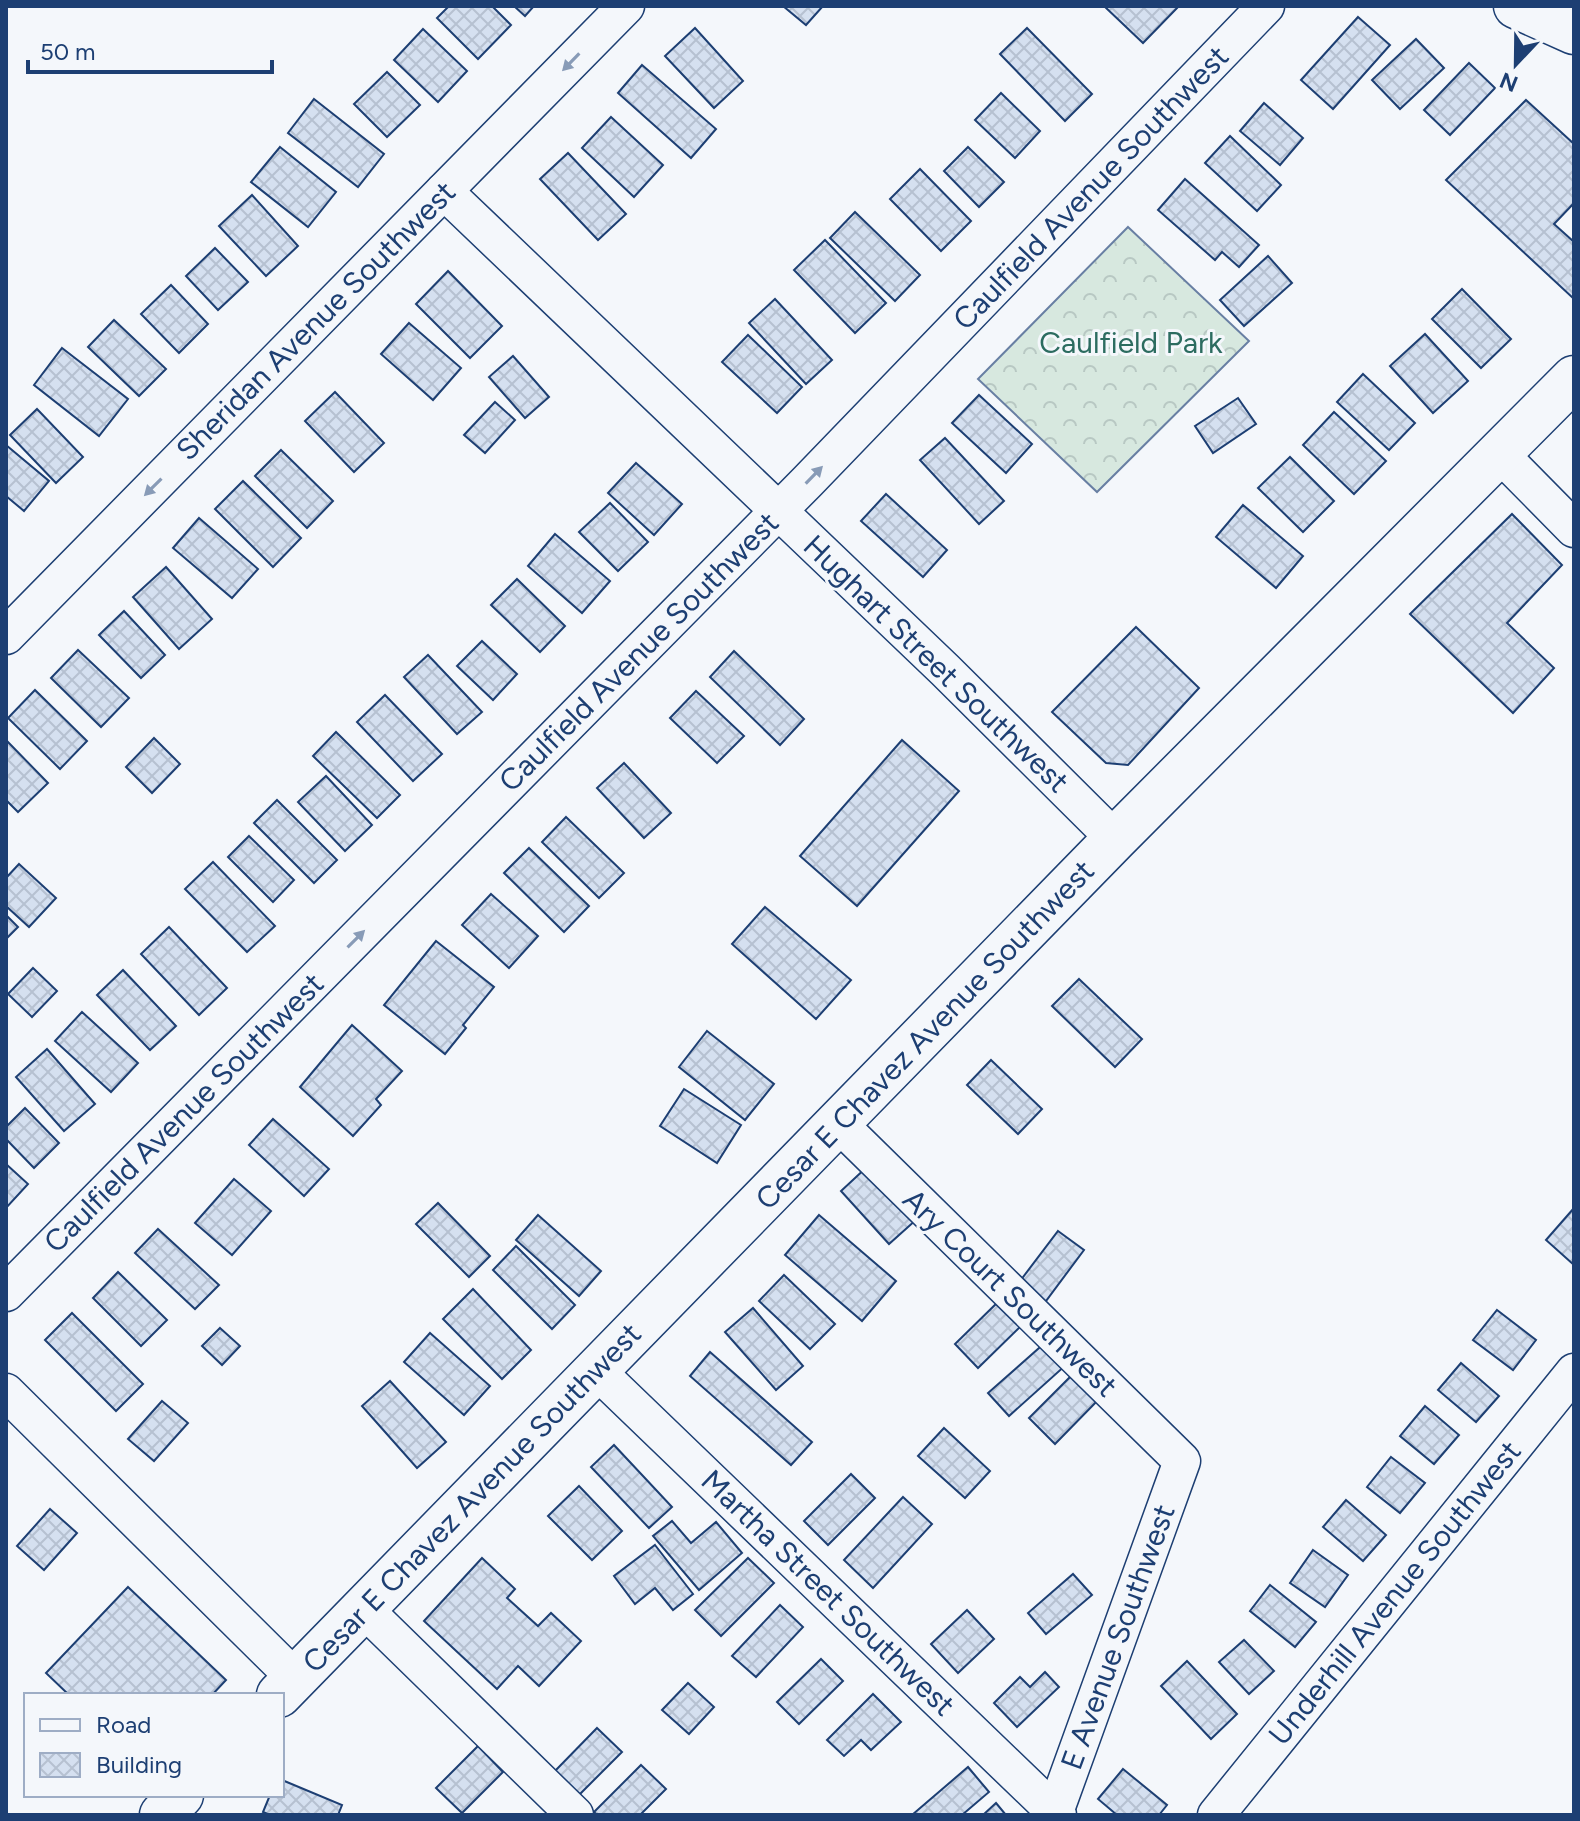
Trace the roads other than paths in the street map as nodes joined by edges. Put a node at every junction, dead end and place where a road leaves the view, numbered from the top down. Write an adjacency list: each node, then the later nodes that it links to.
1 (626, 6): 5 (street, Sheridan Avenue Southwest, one-way to 5)
2 (1266, 6): 8 (street, Caulfield Avenue Southwest, one-way to 2)
3 (1516, 6): 4 (main road)
4 (1574, 32)
5 (444, 191): 8 (street, Hughart Street Southwest); 10 (street, Sheridan Avenue Southwest, one-way to 10)
6 (1574, 378): 7 (main road, Cesar E Chavez Avenue Southwest)
7 (1500, 454): 9 (street); 11 (main road, Cesar E Chavez Avenue Southwest)
8 (778, 512): 11 (street, Hughart Street Southwest); 13 (street, Caulfield Avenue Southwest, one-way to 8)
9 (1574, 529)
10 (6, 636)
11 (1115, 839): 12 (main road, Cesar E Chavez Avenue Southwest)
12 (839, 1124): 14 (main road, Cesar E Chavez Avenue Southwest); 17 (street, Ary Court Southwest)
13 (6, 1293)
14 (597, 1371): 18 (main road, Cesar E Chavez Avenue Southwest); 21 (street, Martha Street Southwest)
15 (1574, 1372): 24 (street, Underhill Avenue Southwest)
16 (6, 1392): 19 (street)
17 (1182, 1461): 21 (street, E Avenue Southwest)
18 (364, 1609): 19 (main road, Cesar E Chavez Avenue Southwest); 23 (street)
19 (287, 1687)
20 (179, 1797): 22 (main road)
21 (1056, 1814)
22 (162, 1815)
23 (575, 1815)
24 (1216, 1815)

